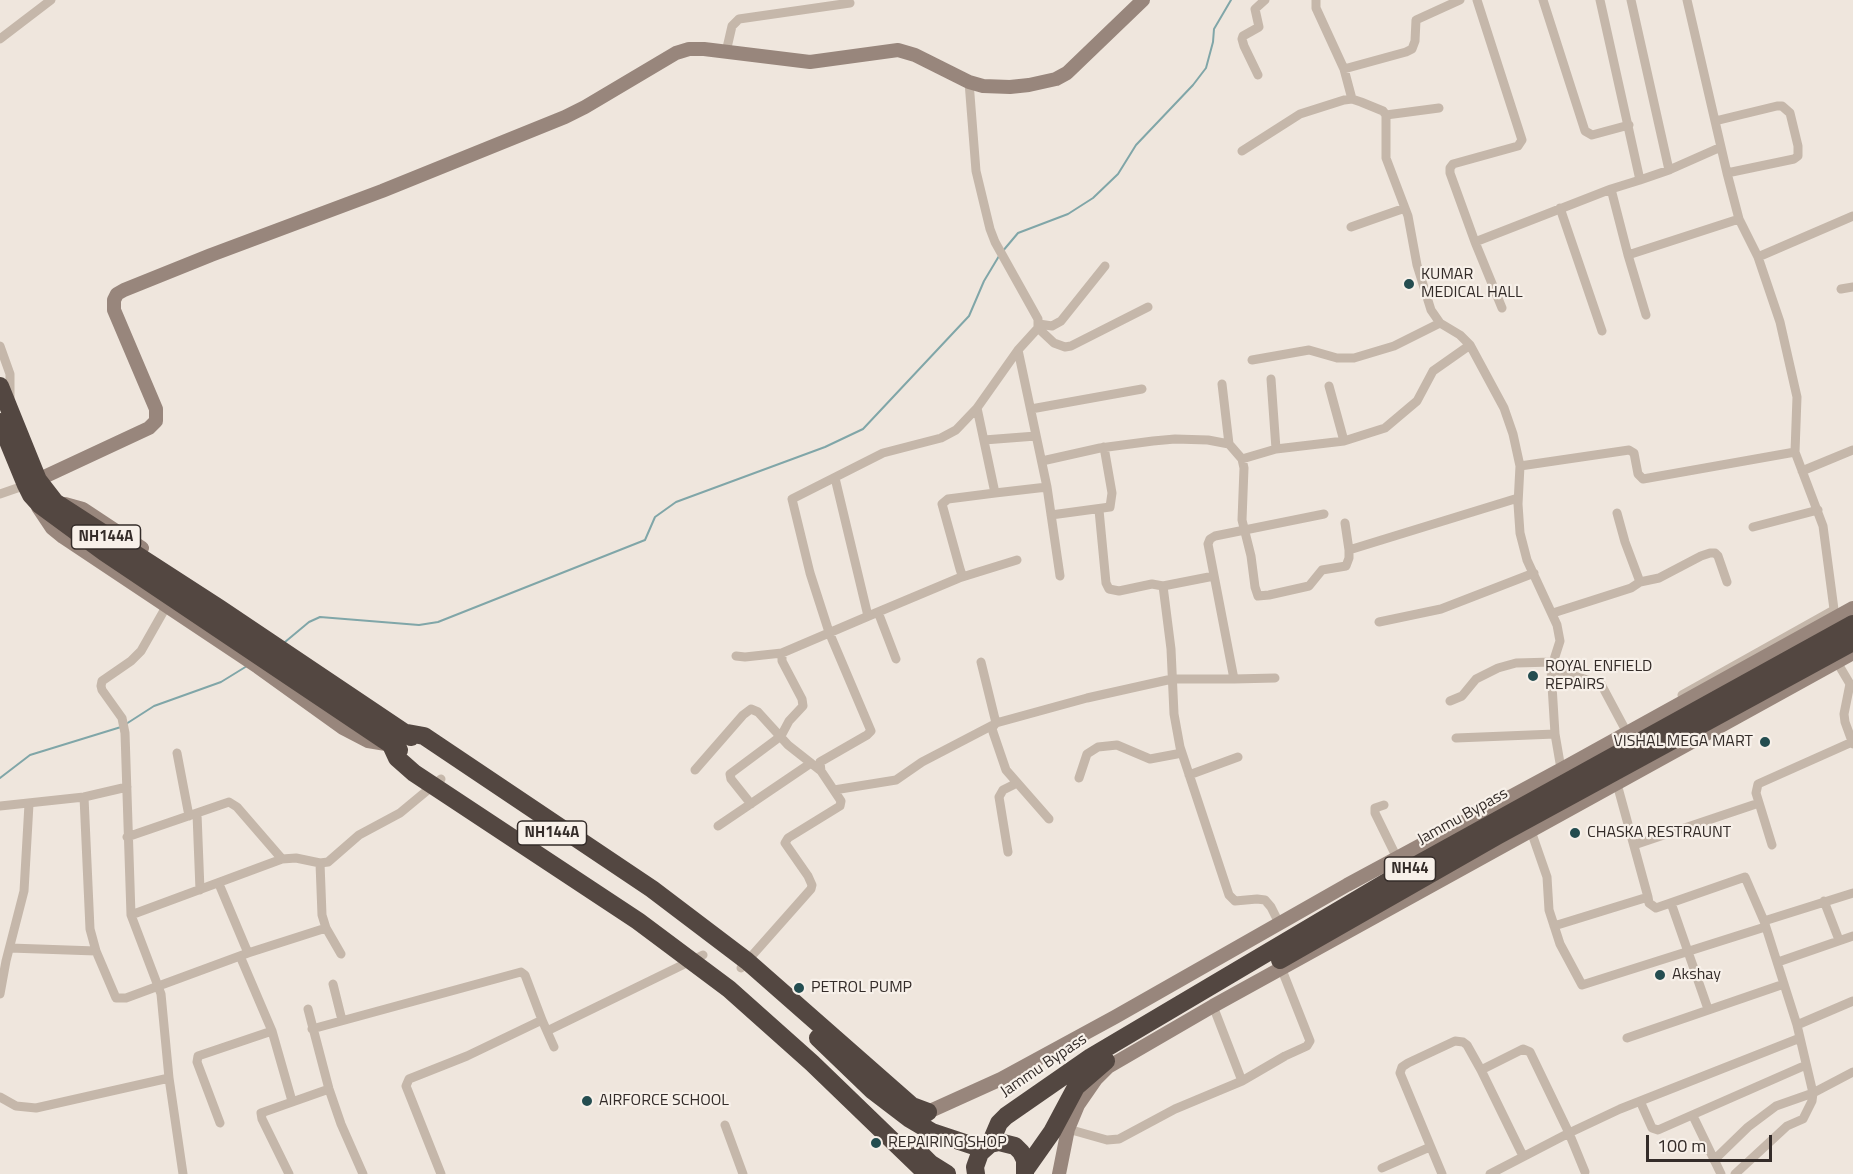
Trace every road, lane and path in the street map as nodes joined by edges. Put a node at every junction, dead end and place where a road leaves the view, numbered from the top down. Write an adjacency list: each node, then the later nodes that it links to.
1 (51, 0): 12 (street)
2 (1143, 0): 16 (street)
3 (1264, 0): 15 (street)
4 (1316, 0): 14 (street)
5 (1460, 0): 14 (street)
6 (1477, 0): 33 (street)
7 (1543, 0): 21 (street)
8 (1600, 0): 21 (street)
9 (1630, 0): 24 (street)
10 (1687, 0): 20 (street)
11 (850, 3): 13 (street)
12 (0, 39)
13 (726, 52): 16 (street); 70 (street)
14 (1344, 69): 17 (street)
15 (1258, 75)
16 (969, 82): 43 (street)
17 (1352, 99): 19 (street); 23 (street)
18 (1438, 108): 19 (street)
19 (1386, 115): 28 (street)
20 (1715, 121): 22 (street); 25 (street)
21 (1629, 124): 26 (street)
22 (1721, 147): 24 (street); 25 (street)
23 (1242, 151)
24 (1669, 170): 26 (street)
25 (1727, 173): 31 (street)
26 (1640, 180): 27 (street)
27 (1611, 189): 29 (street); 34 (street)
28 (1405, 208): 32 (street); 42 (street)
29 (1560, 208): 33 (street); 44 (street)
30 (1853, 216): 35 (street)
31 (1739, 219): 34 (street); 35 (street)
32 (1351, 227)
33 (1475, 242): 40 (street)
34 (1628, 255): 41 (street)
35 (1758, 257): 64 (street)
36 (1105, 266): 43 (street)
37 (1853, 287): 38 (street)
38 (1841, 289)
39 (1148, 308): 43 (street)
40 (1502, 309)
41 (1646, 315)
42 (1440, 323): 45 (street); 48 (street)
43 (1039, 326): 47 (street)
44 (1602, 331)
45 (1470, 345): 59 (street); 67 (street)
46 (0, 346): 56 (street)
47 (1018, 350): 54 (street); 55 (street)
48 (1252, 360)
49 (1271, 379): 62 (street)
50 (1222, 384): 60 (street)
51 (0, 386): 56 (highway, NH144A)
52 (1329, 386): 59 (street)
53 (1143, 389): 55 (street)
54 (977, 408): 58 (street); 69 (street)
55 (1031, 409): 57 (street)
56 (4, 415): 70 (highway, NH144A)
57 (1036, 436): 58 (street); 66 (street)
58 (984, 440): 72 (street)
59 (1344, 441): 62 (street)
60 (1228, 444): 61 (street); 65 (street)
61 (1104, 447): 66 (street); 75 (street)
62 (1276, 449): 65 (street)
63 (1853, 450): 68 (street)
64 (1795, 452): 67 (street); 68 (street)
65 (1242, 459): 82 (street)
66 (1042, 461): 71 (street)
67 (1520, 466): 74 (street)
68 (1802, 471): 76 (street)
69 (836, 478): 97 (street); 100 (street)
70 (32, 487): 73 (street); 92 (street); 104 (highway, NH144A); 119 (highway, NH144A)
71 (1047, 487): 72 (street); 79 (street)
72 (995, 493): 88 (street)
73 (0, 494)
74 (1518, 498): 83 (street); 85 (street)
75 (1099, 510): 79 (street); 91 (street)
76 (1818, 510): 81 (street); 96 (street)
77 (1617, 513): 89 (street)
78 (1324, 514): 82 (street)
79 (1051, 515): 86 (street)
80 (1345, 523): 83 (street)
81 (1753, 527)
82 (1244, 530): 83 (street); 87 (street)
83 (1349, 550)
84 (1017, 560): 88 (street)
85 (1534, 573): 95 (street); 98 (street)
86 (1060, 576)
87 (1214, 576): 91 (street); 112 (street)
88 (959, 578): 94 (street)
89 (1640, 582): 90 (street); 95 (street)
90 (1727, 582)
91 (1163, 586): 111 (street)
92 (166, 607): 104 (street); 134 (street)
93 (1853, 608): 96 (street)
94 (878, 612): 97 (street); 106 (street)
95 (1553, 614): 109 (street)
96 (1834, 614): 113 (street)
97 (868, 616): 100 (street)
98 (1379, 622)
99 (1853, 624): 128 (highway, Jammu Bypass / NH44)
100 (829, 632): 102 (street); 127 (street)
101 (1853, 642): 217 (highway, Jammu Bypass / NH44)
102 (782, 653): 105 (street); 118 (street)
103 (1853, 653): 108 (street)
104 (247, 654): 119 (highway, NH144A)
105 (736, 656)
106 (896, 659)
107 (981, 662): 115 (street)
108 (1837, 662): 121 (street); 133 (street)
109 (1552, 665): 114 (street); 116 (street); 117 (street)
110 (1275, 678): 112 (street)
111 (1173, 679): 112 (street); 115 (street); 123 (street)
112 (1234, 679)
113 (1705, 686): 116 (street); 128 (street)
114 (1450, 701)
115 (994, 724): 132 (street); 135 (street)
116 (1625, 729): 128 (street)
117 (1555, 734): 120 (street); 128 (street)
118 (781, 736): 125 (street); 126 (street); 139 (street)
119 (397, 738): 131 (highway, NH144A); 174 (highway, NH144A)
120 (1456, 738)
121 (1853, 743): 137 (street)
122 (177, 753): 142 (street)
123 (1182, 753): 129 (street); 130 (street)
124 (1238, 757): 129 (street)
125 (811, 763): 127 (street); 139 (street)
126 (695, 770)
127 (821, 771): 135 (street)
128 (1563, 771): 150 (street); 212 (highway, Jammu Bypass / NH44)
129 (1189, 775): 160 (street)
130 (1079, 778)
131 (437, 783): 152 (street); 171 (highway, NH144A)
132 (1017, 783): 143 (street); 149 (street)
133 (1617, 784): 145 (street); 148 (street)
134 (127, 787): 136 (street); 146 (street)
135 (834, 790): 174 (street)
136 (84, 797): 138 (street); 167 (street)
137 (1759, 803): 147 (street); 148 (street)
138 (29, 804): 141 (street); 166 (street)
139 (750, 804): 144 (street)
140 (1384, 805): 150 (street)
141 (0, 806)
142 (193, 815): 146 (street); 151 (street); 154 (street)
143 (1050, 819)
144 (718, 826)
145 (1531, 831): 162 (street); 175 (street)
146 (127, 837): 159 (street)
147 (1772, 844)
148 (1634, 845): 156 (street)
149 (1008, 852)
150 (1397, 858): 160 (street)
151 (282, 859): 152 (street); 153 (street)
152 (320, 863): 163 (street)
153 (219, 884): 154 (street); 169 (street)
154 (200, 890): 159 (street)
155 (1853, 893): 157 (street)
156 (1648, 897): 158 (street); 162 (street)
157 (1824, 901): 161 (street); 165 (street)
158 (1671, 903): 161 (street); 168 (street)
159 (130, 915): 179 (street)
160 (1280, 923): 206 (street)
161 (1765, 924): 168 (street); 173 (street)
162 (1554, 927): 168 (street)
163 (326, 928): 169 (street); 170 (street)
164 (1853, 936): 165 (street)
165 (1839, 940): 173 (street)
166 (10, 948): 167 (street); 172 (street)
167 (96, 951): 179 (street)
168 (1687, 951): 185 (street)
169 (244, 954): 179 (street); 190 (street)
170 (341, 954)
171 (698, 958): 176 (highway, NH144A); 191 (street)
172 (3, 960): 180 (street)
173 (1778, 962): 178 (street)
174 (744, 964): 181 (highway, NH144A); 194 (highway)
175 (1282, 970): 183 (street); 200 (street)
176 (718, 973): 181 (highway, NH144A); 194 (highway)
177 (333, 984): 186 (street)
178 (1784, 984): 185 (street); 188 (street)
179 (159, 985): 199 (street)
180 (0, 994)
181 (766, 998): 194 (highway, NH144A)
182 (1853, 1001): 188 (street)
183 (1213, 1006): 200 (street); 210 (street)
184 (308, 1009): 189 (street)
185 (1708, 1009): 192 (street)
186 (342, 1020): 187 (street); 189 (street)
187 (542, 1020): 191 (street); 223 (street)
188 (1797, 1025): 193 (street)
189 (312, 1029): 201 (street)
190 (272, 1031): 204 (street); 208 (street)
191 (547, 1031): 195 (street)
192 (1627, 1038)
193 (1800, 1038): 196 (street); 205 (street)
194 (812, 1041): 206 (highway); 212 (highway, NH144A); 219 (highway, NH144A)
195 (554, 1047)
196 (1806, 1065): 202 (street); 207 (street)
197 (1481, 1070): 211 (street); 213 (street); 214 (street)
198 (1853, 1072): 202 (street)
199 (169, 1077): 203 (street); 220 (street)
200 (1242, 1082): 210 (street)
201 (328, 1089): 204 (street); 222 (street)
202 (1812, 1093): 215 (street); 230 (street)
203 (0, 1097)
204 (292, 1101): 221 (street)
205 (1640, 1101): 207 (street); 211 (street)
206 (928, 1112)
207 (1693, 1116): 215 (street)
208 (220, 1123)
209 (725, 1125): 224 (street)
210 (1068, 1129): 226 (street)
211 (1569, 1132): 214 (street); 218 (street)
212 (987, 1146): 217 (highway, NH44); 225 (highway, NH44)
213 (1430, 1147): 216 (street); 227 (street)
214 (1522, 1156): 228 (street)
215 (1714, 1160): 229 (street)
216 (1382, 1168)
217 (1025, 1171)
218 (1586, 1172)
219 (940, 1173)
220 (183, 1174)
221 (289, 1174)
222 (363, 1174)
223 (441, 1174)
224 (743, 1174)
225 (976, 1174)
226 (1059, 1174)
227 (1442, 1174)
228 (1490, 1174)
229 (1721, 1174)
230 (1735, 1174)

